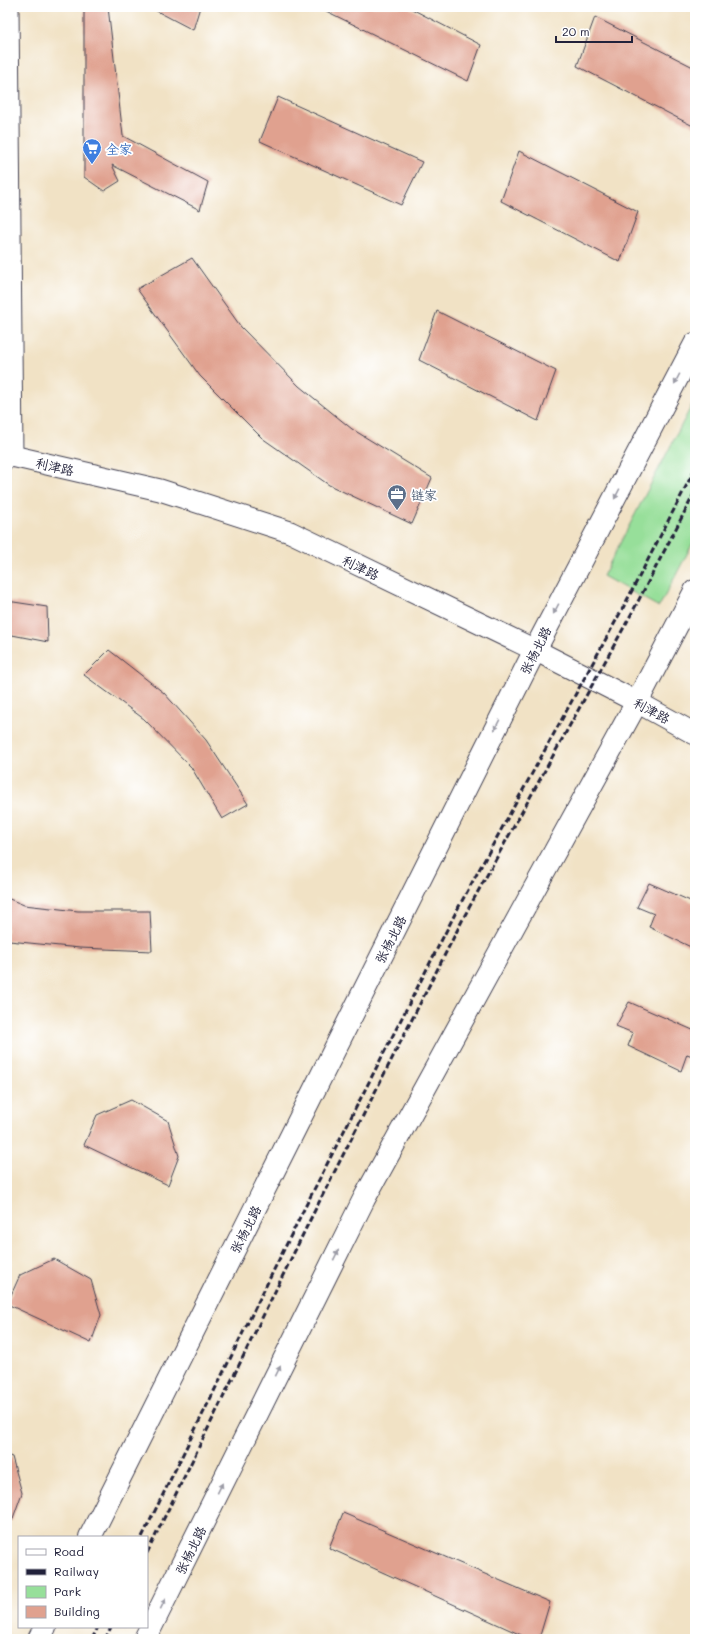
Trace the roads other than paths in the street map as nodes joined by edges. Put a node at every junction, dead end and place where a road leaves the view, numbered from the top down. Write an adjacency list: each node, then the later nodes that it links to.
1 (8, 7): 3 (street)
2 (695, 344): 5 (main road, 张杨北路, one-way to 5)
3 (10, 457): 5 (street, 利津路)
4 (695, 591): 6 (main road, 张杨北路)
5 (535, 650): 6 (street, 利津路); 8 (main road, 张杨北路, one-way to 8)
6 (637, 702): 7 (street, 利津路); 11 (main road, 张杨北路, one-way to 6)
7 (695, 734)
8 (91, 1536)
9 (44, 1628): 10 (main road)
10 (39, 1639)
11 (145, 1639)

